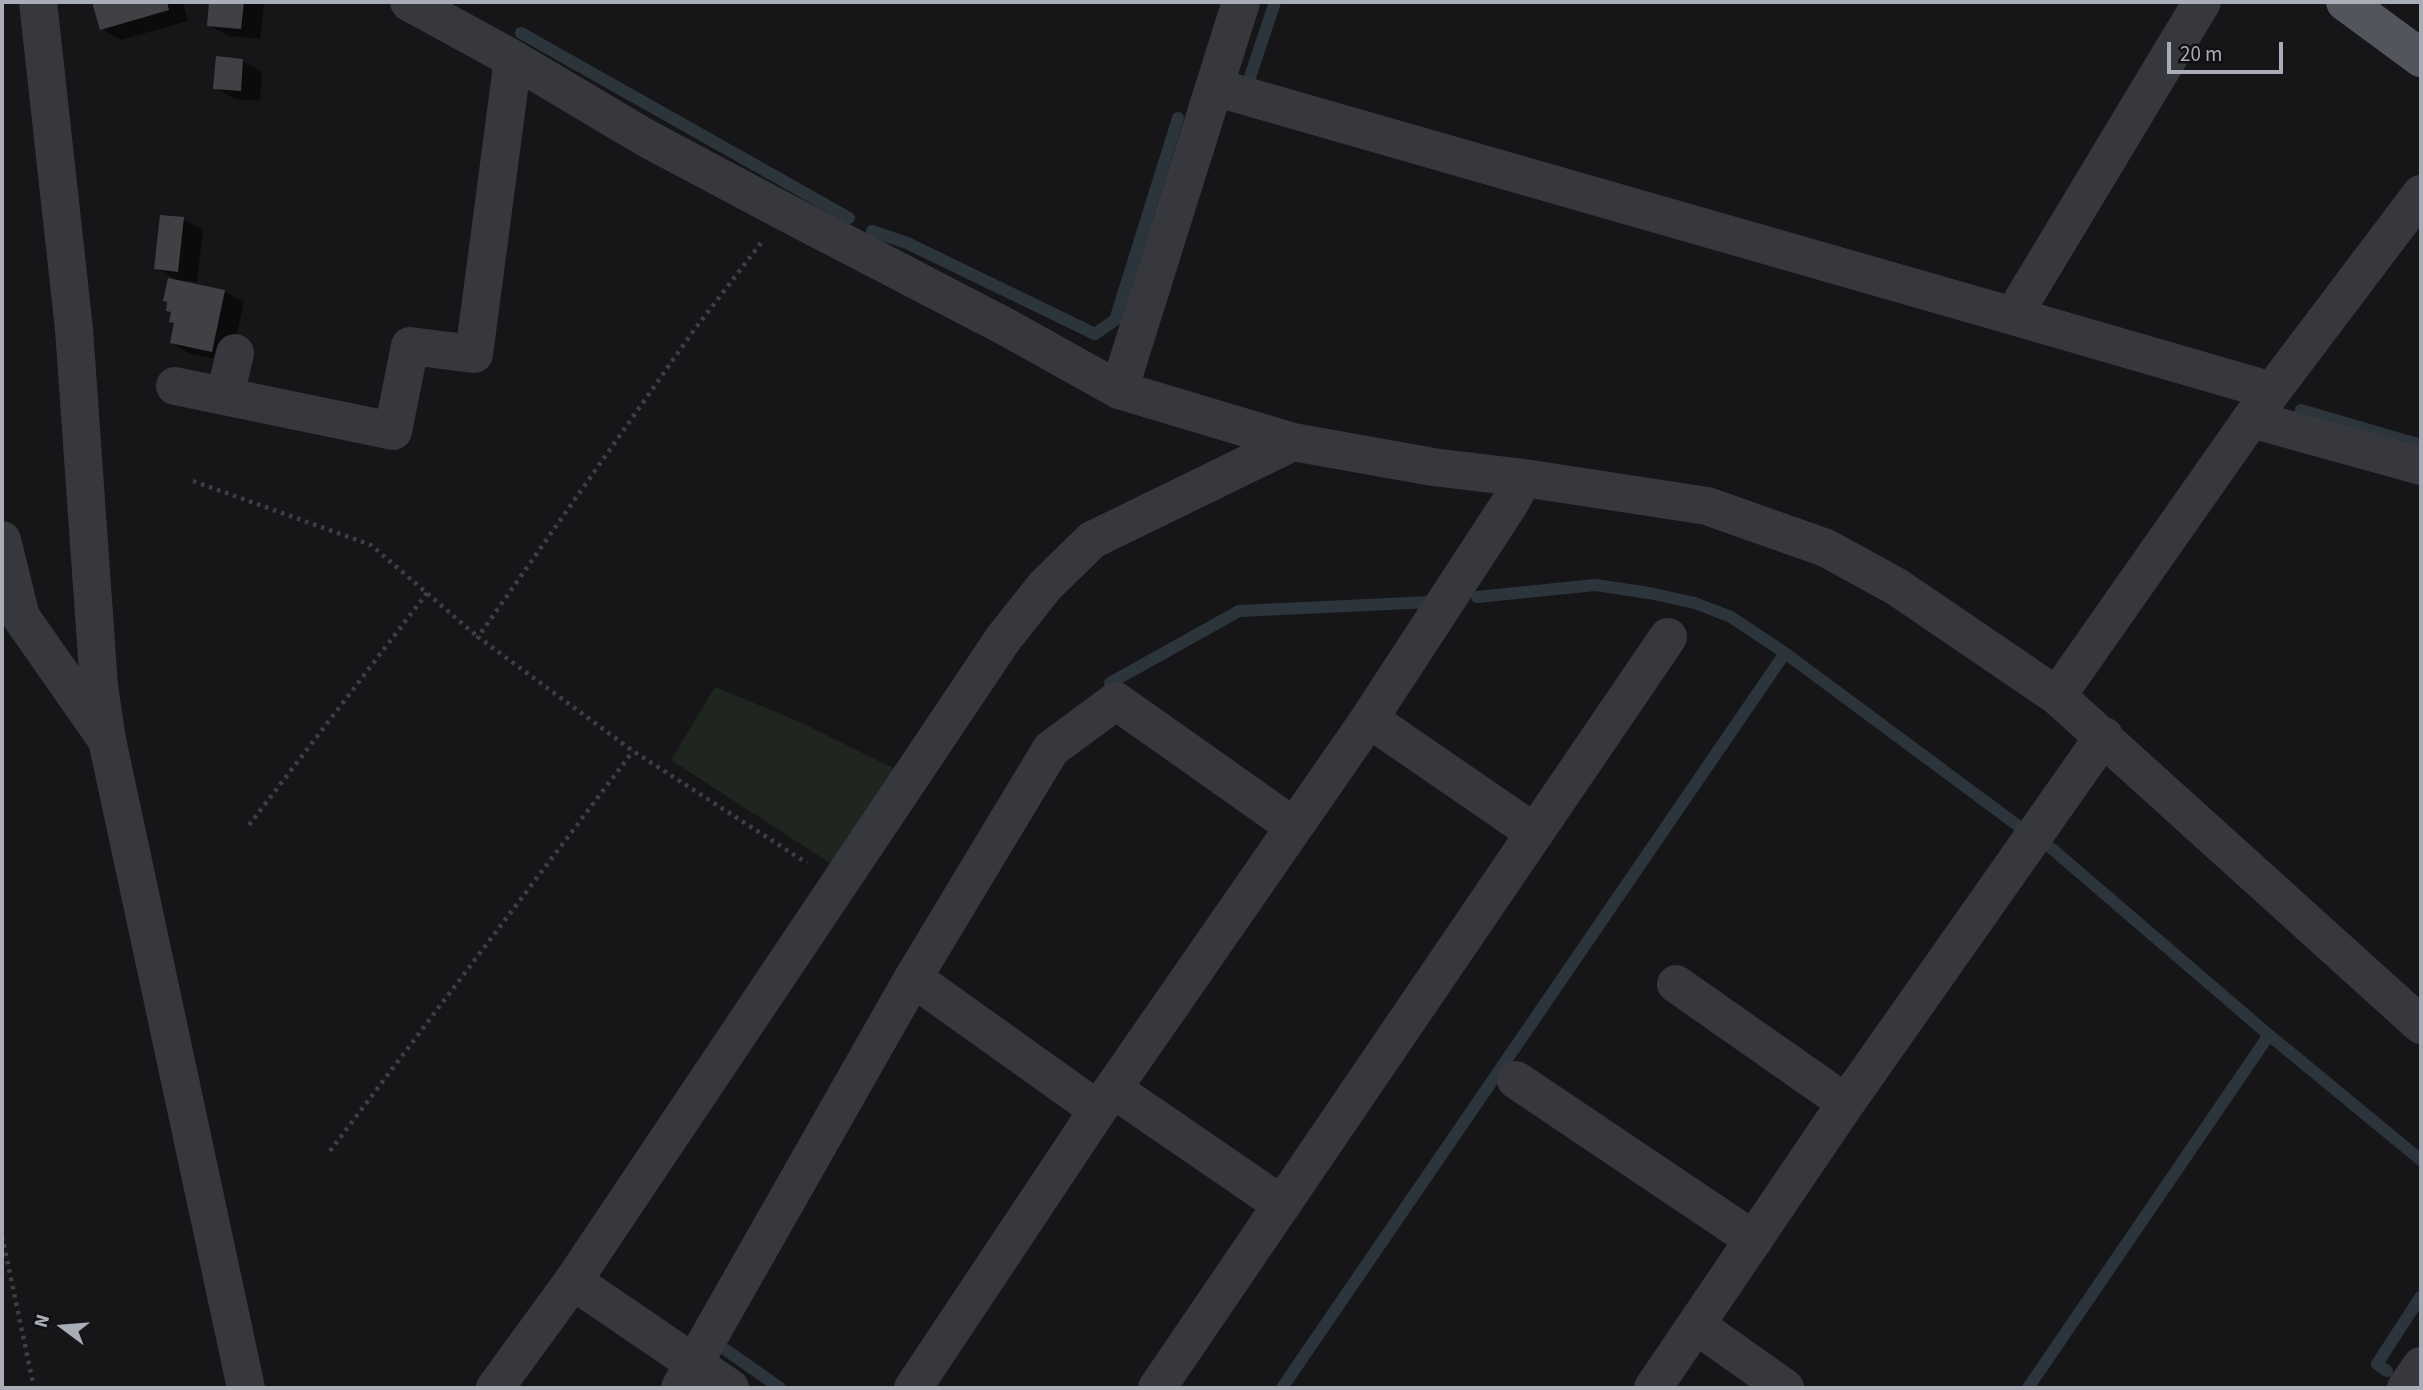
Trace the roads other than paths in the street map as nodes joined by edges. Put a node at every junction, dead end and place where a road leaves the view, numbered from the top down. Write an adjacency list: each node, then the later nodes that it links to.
1 (38, 2): 24 (street)
2 (409, 2): 7 (street)
3 (1241, 2): 8 (street)
4 (2202, 2): 10 (street)
5 (2345, 2): 6 (main road)
6 (2421, 58)
7 (513, 59): 13 (street); 14 (street)
8 (1214, 87): 10 (street); 13 (street)
9 (2421, 194): 15 (street)
10 (2014, 316): 15 (street)
11 (235, 353): 14 (street)
12 (175, 386): 14 (street)
13 (1119, 390): 16 (street)
14 (225, 396)
15 (2262, 405): 17 (street); 21 (street)
16 (1293, 442): 18 (street); 35 (street)
17 (2421, 466)
18 (1524, 478): 21 (street); 22 (street)
19 (2, 540): 24 (street)
20 (1668, 637): 26 (street)
21 (2057, 696): 23 (street)
22 (1369, 719): 25 (street); 26 (street)
23 (2105, 736): 29 (street); 32 (street)
24 (107, 740): 39 (street)
25 (1293, 826): 27 (street); 31 (street)
26 (1535, 833): 33 (street)
27 (913, 978): 31 (street); 38 (street)
28 (1676, 984): 32 (street)
29 (2421, 1025)
30 (1516, 1080): 34 (street)
31 (1106, 1099): 33 (street); 42 (street)
32 (1846, 1103): 34 (street)
33 (1282, 1205): 43 (street)
34 (1754, 1240): 36 (street)
35 (573, 1281): 38 (street); 40 (street)
36 (1696, 1325): 44 (street); 45 (street)
37 (2421, 1366): 46 (street)
38 (688, 1376): 41 (street)
39 (246, 1388)
40 (495, 1388)
41 (730, 1388)
42 (913, 1388)
43 (1157, 1388)
44 (1653, 1388)
45 (1785, 1388)
46 (2406, 1388)

